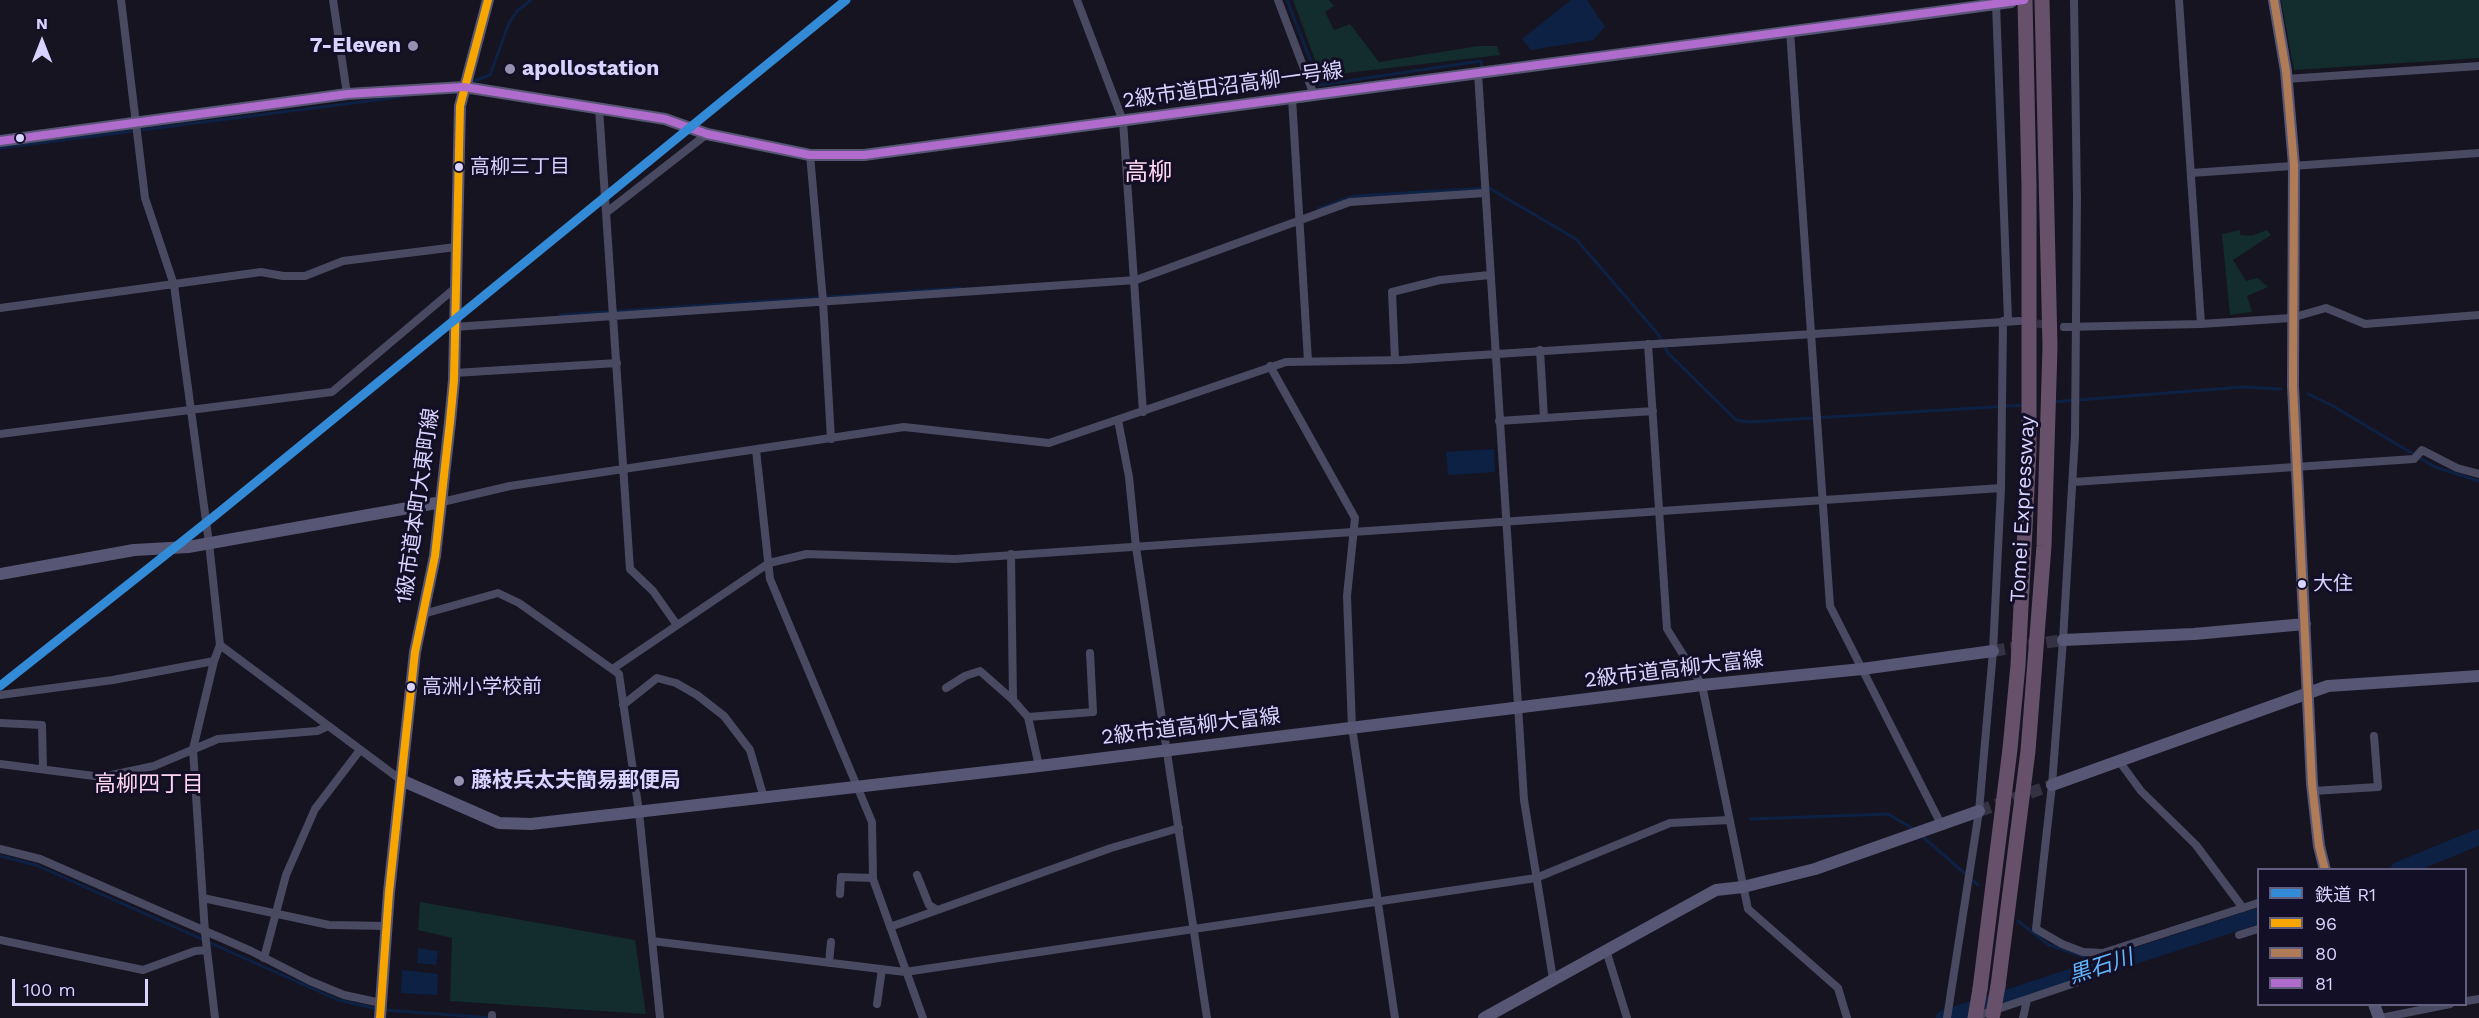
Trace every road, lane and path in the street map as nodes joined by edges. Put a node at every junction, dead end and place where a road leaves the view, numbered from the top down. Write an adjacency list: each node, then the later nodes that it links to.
1 (121, 0): 22 (street)
2 (333, 0): 17 (street)
3 (488, 0): 16 (street, 1級市道本町大東町線)
4 (1077, 0): 21 (street)
5 (1278, 0): 18 (street)
6 (2042, 0): 166 (highway, Tomei Expressway, bridge)
7 (2074, 0): 47 (street)
8 (2179, 0): 28 (street)
9 (2274, 0): 15 (street)
10 (2018, 1): 11 (street, 2級市道田沼高柳一号線); 165 (highway, Tomei Expressway, bridge)
11 (1996, 4): 12 (street, 2級市道田沼高柳一号線); 42 (street)
12 (1790, 31): 14 (street, 2級市道田沼高柳一号線); 48 (street)
13 (2479, 66): 15 (street)
14 (1478, 73): 18 (street, 2級市道田沼高柳一号線); 29 (street)
15 (2286, 79): 27 (street)
16 (464, 87): 17 (street, 2級市道田沼高柳一号線); 20 (street, 2級市道田沼高柳一号線); 32 (street, 1級市道本町大東町線)
17 (347, 94): 22 (street, 2級市道田沼高柳一号線)
18 (1314, 95): 19 (street, 2級市道田沼高柳一号線)
19 (1292, 98): 21 (street, 2級市道田沼高柳一号線); 31 (street)
20 (599, 108): 23 (street, 2級市道田沼高柳一号線); 30 (street)
21 (1123, 121): 26 (street, 2級市道田沼高柳一号線); 34 (street)
22 (136, 124): 24 (street, 2級市道田沼高柳一号線); 35 (street)
23 (707, 134): 26 (street, 2級市道田沼高柳一号線); 30 (street)
24 (0, 141)
25 (2479, 153): 27 (street)
26 (810, 154): 37 (street)
27 (2294, 165): 28 (street); 41 (street)
28 (2191, 173): 44 (street)
29 (1485, 193): 31 (street); 33 (street)
30 (607, 212): 39 (street)
31 (1299, 221): 34 (street); 53 (street)
32 (456, 247): 35 (street); 36 (street, 1級市道本町大東町線)
33 (1490, 275): 51 (street); 52 (street)
34 (1136, 280): 37 (street); 59 (street)
35 (174, 285): 38 (street); 57 (street)
36 (454, 289): 45 (street, 1級市道本町大東町線); 57 (street)
37 (823, 301): 39 (street); 64 (street)
38 (0, 308)
39 (614, 315): 45 (street); 54 (street)
40 (2479, 315): 41 (street)
41 (2291, 318): 44 (street); 67 (street)
42 (2005, 321): 43 (street); 48 (street); 70 (street)
43 (2019, 321)
44 (2201, 324): 47 (street)
45 (454, 327): 56 (street, 1級市道本町大東町線)
46 (2064, 327): 47 (street)
47 (2077, 329): 69 (street)
48 (1812, 333): 49 (street); 71 (street)
49 (1648, 344): 50 (street); 58 (street)
50 (1540, 350): 51 (street); 60 (street)
51 (1495, 353): 52 (street); 62 (street)
52 (1395, 360): 53 (street)
53 (1308, 361): 55 (street)
54 (617, 363): 56 (street); 66 (street)
55 (1270, 366): 59 (street); 75 (street)
56 (454, 373): 72 (street, 1級市道本町大東町線)
57 (191, 408): 63 (street); 76 (street)
58 (1653, 411): 60 (street); 73 (street)
59 (1143, 412): 61 (street)
60 (1544, 418): 62 (street)
61 (1118, 420): 64 (street); 77 (street)
62 (1499, 421): 74 (street)
63 (0, 434)
64 (831, 439): 65 (street)
65 (756, 450): 66 (street); 79 (street)
66 (624, 468): 72 (street); 83 (street)
67 (2299, 468): 68 (street); 69 (street); 82 (street)
68 (2479, 474)
69 (2073, 482): 84 (street)
70 (2001, 488): 71 (street); 86 (street)
71 (1822, 500): 73 (street); 90 (street)
72 (442, 502): 76 (street); 81 (street, 1級市道本町大東町線)
73 (1661, 510): 74 (street); 92 (street)
74 (1505, 522): 75 (street); 98 (street)
75 (1353, 533): 77 (street); 102 (street)
76 (209, 543): 80 (street); 85 (street)
77 (1136, 547): 78 (street); 106 (street)
78 (1011, 554): 79 (street); 96 (street)
79 (769, 563): 83 (street); 113 (street)
80 (0, 574)
81 (423, 614): 89 (street); 111 (street, 1級市道本町大東町線)
82 (2305, 624): 84 (street); 94 (street)
83 (677, 625): 89 (street)
84 (2063, 640): 112 (street)
85 (220, 645): 88 (street); 101 (street)
86 (1993, 651): 90 (street, 2級市道高柳大富線); 116 (street)
87 (1090, 653): 99 (street)
88 (214, 661): 95 (street); 104 (street)
89 (614, 668): 97 (street)
90 (1862, 669): 92 (street, 2級市道高柳大富線); 119 (street)
91 (2479, 676): 94 (street)
92 (1702, 686): 98 (street, 2級市道高柳大富線); 118 (street)
93 (946, 688): 96 (street)
94 (2308, 691): 107 (street); 114 (street)
95 (0, 696)
96 (1013, 700): 99 (street)
97 (623, 705): 115 (street); 117 (street)
98 (1518, 709): 102 (street, 2級市道高柳大富線); 125 (street)
99 (1028, 717): 109 (street)
100 (0, 723): 110 (street)
101 (328, 726): 104 (street); 105 (street)
102 (1352, 727): 106 (street, 2級市道高柳大富線); 129 (street)
103 (2374, 736): 114 (street)
104 (193, 749): 110 (street); 128 (street)
105 (360, 750): 111 (street); 133 (street)
106 (1168, 750): 109 (street, 2級市道高柳大富線); 120 (street)
107 (2119, 760): 112 (street); 131 (street)
108 (0, 764): 110 (street)
109 (1039, 766): 113 (street, 2級市道高柳大富線)
110 (43, 769)
111 (401, 780): 117 (street, 2級市道高柳大富線); 134 (street, 1級市道本町大東町線)
112 (2052, 785): 131 (street)
113 (858, 787): 115 (street, 2級市道高柳大富線); 124 (street)
114 (2313, 791): 122 (street)
115 (764, 798): 117 (street, 2級市道高柳大富線)
116 (1979, 811): 119 (street); 164 (street)
117 (639, 812): 141 (street)
118 (1729, 820): 125 (street); 126 (street)
119 (1941, 824): 126 (street)
120 (1179, 828): 132 (street); 136 (street)
121 (0, 849): 138 (street)
122 (2324, 868)
123 (917, 875): 132 (street)
124 (873, 878): 127 (street); 135 (street)
125 (1536, 878): 129 (street); 149 (street)
126 (1743, 887): 144 (street); 163 (street)
127 (840, 894)
128 (203, 898): 133 (street); 138 (street)
129 (1378, 901): 136 (street); 160 (street)
130 (2257, 904): 131 (street)
131 (2243, 908)
132 (937, 910): 135 (street)
133 (277, 914): 134 (street); 145 (street)
134 (386, 926): 152 (street, 1級市道本町大東町線)
135 (890, 927): 148 (street)
136 (1195, 930): 148 (street); 159 (street)
137 (2257, 930): 139 (street)
138 (205, 933): 143 (street); 145 (street)
139 (2238, 935)
140 (0, 940): 143 (street)
141 (652, 941): 146 (street); 157 (street)
142 (831, 942): 146 (street)
143 (207, 950): 155 (street)
144 (1606, 950): 149 (street); 162 (street)
145 (264, 958): 152 (street)
146 (829, 963): 147 (street)
147 (882, 969): 148 (street); 153 (street)
148 (904, 972): 158 (street)
149 (1553, 979): 161 (street)
150 (2075, 983): 151 (street)
151 (2027, 1000): 165 (street); 167 (street)
152 (381, 1003): 156 (street, 1級市道本町大東町線)
153 (877, 1004)
154 (2445, 1006): 168 (street)
155 (212, 1018)
156 (380, 1018)
157 (660, 1018)
158 (923, 1018)
159 (1207, 1018)
160 (1395, 1018)
161 (1484, 1018)
162 (1627, 1018)
163 (1847, 1018)
164 (1947, 1018)
165 (1973, 1018)
166 (1992, 1018)
167 (2023, 1018)
168 (2380, 1018)

